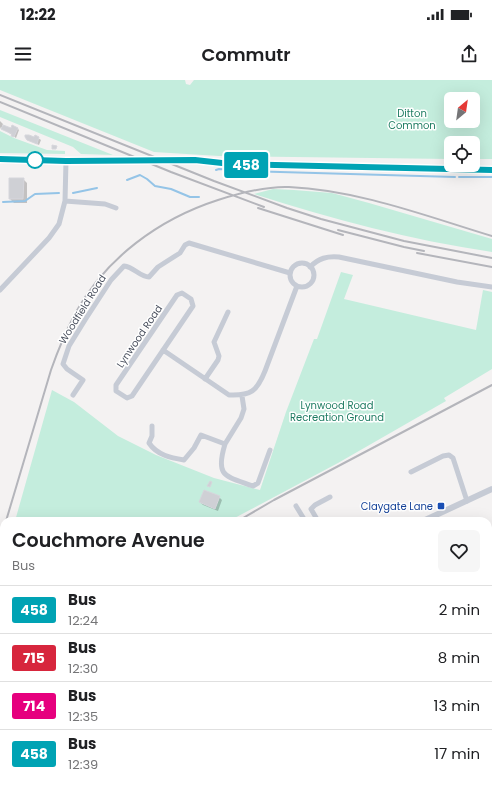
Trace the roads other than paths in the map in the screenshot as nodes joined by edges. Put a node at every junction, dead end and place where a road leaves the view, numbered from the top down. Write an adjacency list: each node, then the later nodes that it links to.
1 (0, 159): 2 (main road)
2 (66, 166): 3 (main road); 4 (street)
3 (492, 170)
4 (65, 202): 5 (street); 10 (street)
5 (116, 208)
6 (310, 267): 7 (street); 8 (street); 9 (street)
7 (290, 273): 8 (street); 14 (street, Woodfield Road)
8 (297, 286): 15 (street)
9 (492, 287)
10 (0, 290)
11 (228, 312): 13 (street)
12 (163, 350): 12 (street, Lynwood Road); 13 (street)
13 (205, 379): 15 (street)
14 (73, 395)
15 (242, 396): 19 (street)
16 (152, 426): 18 (street)
17 (203, 428): 18 (street)
18 (201, 435): 19 (street)
19 (225, 444): 20 (street)
20 (270, 450)
21 (411, 472): 24 (street)
22 (492, 489): 24 (street)
23 (330, 497): 27 (street)
24 (467, 501): 28 (street)
25 (296, 506): 26 (street)
26 (303, 517)
27 (316, 517)
28 (439, 517)

